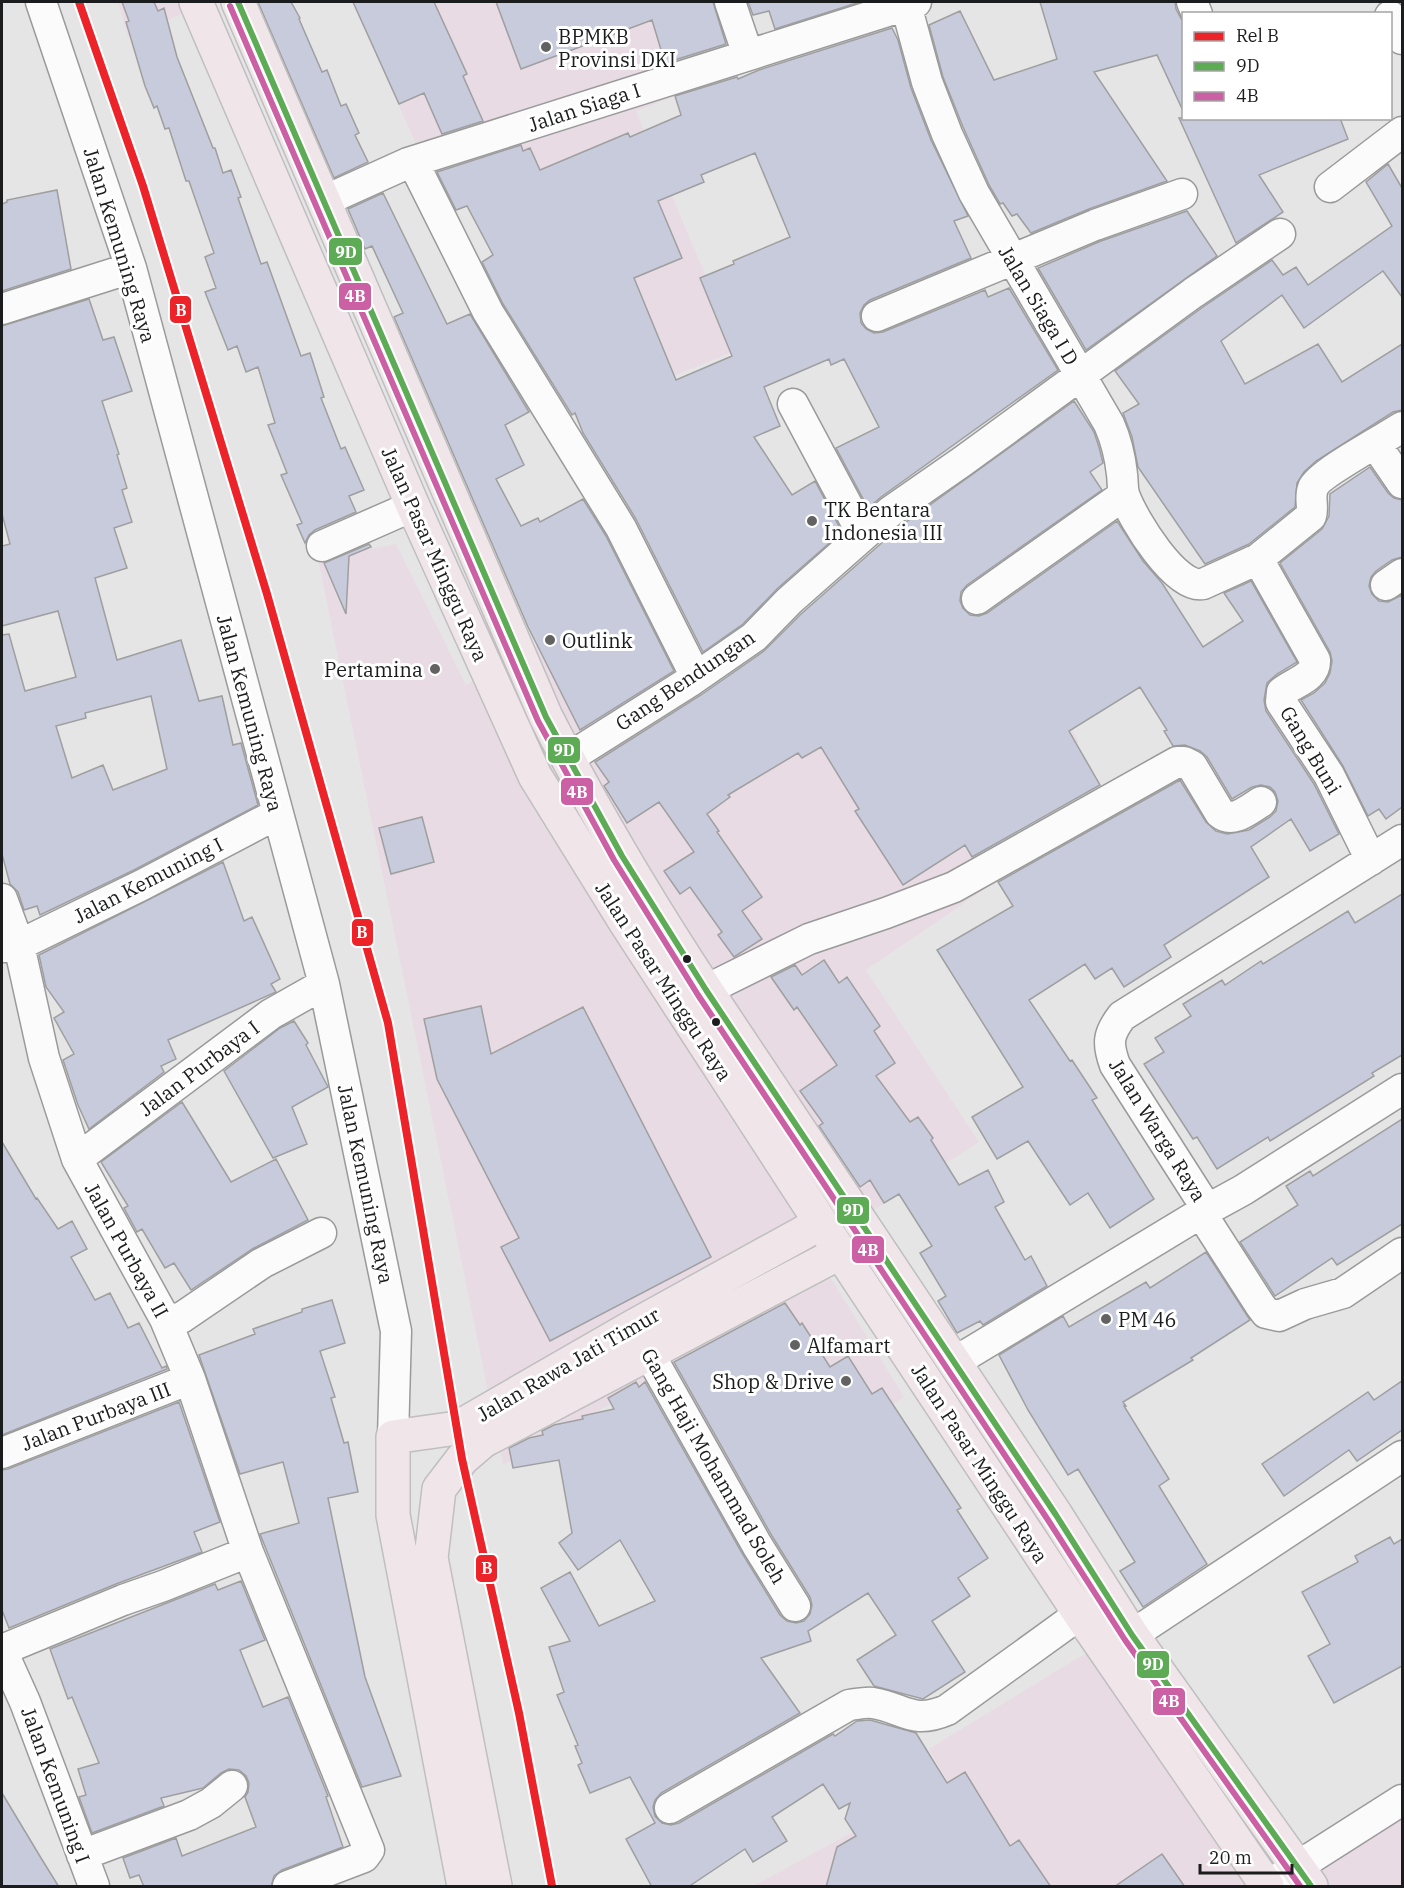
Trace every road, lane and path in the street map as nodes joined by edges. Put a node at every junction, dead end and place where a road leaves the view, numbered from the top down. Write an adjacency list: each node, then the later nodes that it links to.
1 (41, 2): 16 (street, Jalan Kemuning Raya)
2 (196, 2): 25 (main road, Jalan Pasar Minggu Raya)
3 (238, 2): 13 (main road, Jalan Pasar Minggu Raya)
4 (730, 2): 8 (street)
5 (911, 3): 8 (street, Jalan Siaga I); 15 (street, Jalan Siaga I D)
6 (1392, 19): 7 (street)
7 (1402, 39)
8 (748, 55): 10 (street, Jalan Siaga I)
9 (1402, 132): 11 (street)
10 (410, 163): 13 (street, Jalan Siaga I); 30 (street)
11 (1330, 187)
12 (1182, 194): 15 (street)
13 (324, 201): 31 (main road, Jalan Pasar Minggu Raya)
14 (1280, 234): 19 (street, Gang Bendungan)
15 (1012, 260): 18 (street); 19 (street, Jalan Siaga I D)
16 (131, 268): 17 (street); 33 (street, Jalan Kemuning Raya)
17 (2, 309)
18 (877, 316)
19 (1081, 375): 24 (street, Jalan Siaga I D); 26 (street, Gang Bendungan)
20 (793, 404): 26 (street)
21 (1402, 427): 22 (street)
22 (1376, 445): 23 (street); 28 (street)
23 (1402, 483)
24 (1124, 495): 28 (street, Jalan Siaga I D); 29 (street)
25 (413, 506): 27 (street); 43 (main road, Jalan Pasar Minggu Raya)
26 (862, 535): 30 (street, Gang Bendungan)
27 (322, 546)
28 (1258, 559): 35 (street, Gang Buni)
29 (977, 599)
30 (685, 684): 31 (street, Gang Bendungan)
31 (567, 759): 39 (main road, Jalan Pasar Minggu Raya)
32 (1261, 802): 39 (street)
33 (277, 814): 37 (street, Jalan Kemuning I); 38 (street, Jalan Kemuning Raya)
34 (1402, 840): 35 (street, Jalan Warga Raya)
35 (1371, 860): 42 (street, Jalan Warga Raya)
36 (2, 899): 37 (street, Jalan Purbaya II)
37 (10, 946): 41 (street, Jalan Purbaya II)
38 (324, 984): 41 (street, Jalan Purbaya I); 51 (street, Jalan Kemuning Raya)
39 (706, 990): 49 (main road, Jalan Pasar Minggu Raya)
40 (1402, 1089): 42 (street)
41 (77, 1159): 47 (street, Jalan Purbaya II)
42 (1204, 1211): 46 (street); 49 (street, Jalan Warga Raya)
43 (821, 1223): 45 (main road, Jalan Pasar Minggu Raya); 48 (main road, Jalan Rawa Jati Timur)
44 (321, 1233): 47 (street)
45 (841, 1252): 48 (main road, Jalan Rawa Jati Timur); 58 (main road, Jalan Pasar Minggu Raya)
46 (1402, 1252)
47 (165, 1319): 50 (street, Jalan Purbaya II)
48 (641, 1339): 51 (main road, Jalan Rawa Jati Timur); 56 (main road, Jalan Rawa Jati Timur); 57 (street, Gang Haji Mohammad Soleh)
49 (953, 1363): 59 (main road, Jalan Pasar Minggu Raya)
50 (190, 1379): 52 (street, Jalan Purbaya III); 55 (street, Jalan Purbaya II)
51 (393, 1437): 54 (main road)
52 (2, 1453)
53 (1402, 1456): 59 (street)
54 (393, 1515): 56 (main road); 70 (main road)
55 (248, 1552): 60 (street); 69 (street, Jalan Purbaya II)
56 (431, 1558): 71 (main road, Jalan Rawa Jati Timur)
57 (795, 1606)
58 (1080, 1614): 64 (street); 67 (main road, Jalan Pasar Minggu Raya)
59 (1132, 1635): 66 (main road, Jalan Pasar Minggu Raya)
60 (2, 1651): 61 (street, Jalan Kemuning I)
61 (13, 1707): 65 (street, Jalan Kemuning I)
62 (232, 1786): 65 (street)
63 (1402, 1800): 66 (street)
64 (670, 1808)
65 (82, 1855): 68 (street, Jalan Kemuning I)
66 (1307, 1871): 67 (street)
67 (1267, 1886)
68 (94, 1887)
69 (288, 1887)
70 (464, 1887)
71 (495, 1887)

